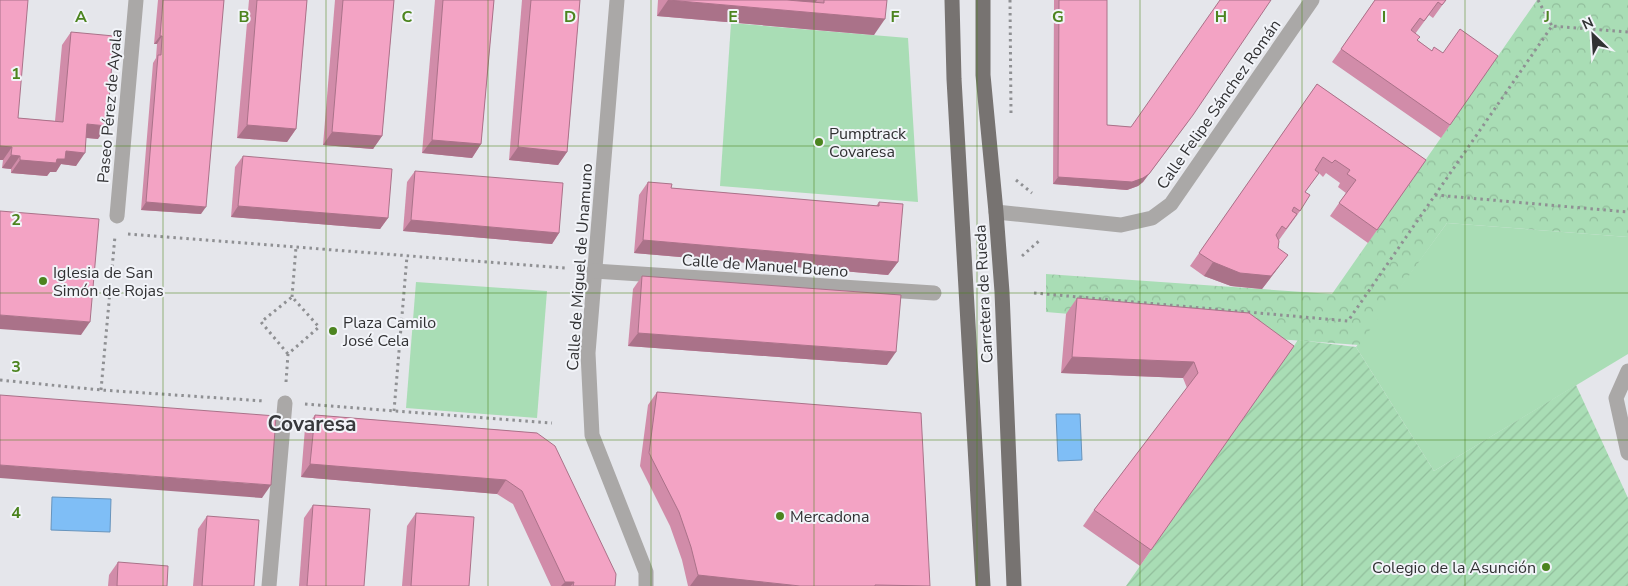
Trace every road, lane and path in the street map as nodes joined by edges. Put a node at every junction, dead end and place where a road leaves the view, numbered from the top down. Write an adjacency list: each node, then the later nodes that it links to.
1 (136, 0): 16 (street, Paseo Pérez de Ayala)
2 (617, 0): 22 (street, Calle de Miguel de Unamuno)
3 (952, 0): 36 (main road, Carretera de Rueda)
4 (983, 0): 14 (main road, Carretera de Rueda)
5 (1010, 0): 10 (path)
6 (1312, 0): 14 (street, Calle Felipe Sánchez Román)
7 (1538, 0): 8 (path)
8 (1552, 26): 9 (path); 13 (path)
9 (1628, 32)
10 (1011, 114)
11 (1015, 175): 12 (path)
12 (1032, 194)
13 (1435, 195): 15 (path); 24 (path)
14 (996, 212): 37 (main road, Carretera de Rueda)
15 (1628, 212)
16 (117, 216)
17 (115, 233): 29 (path)
18 (124, 234): 19 (path)
19 (296, 247): 20 (path); 25 (path)
20 (407, 256): 21 (path); 31 (path)
21 (565, 268)
22 (594, 271): 23 (street, Calle de Manuel Bueno); 35 (street, Calle de Miguel de Unamuno)
23 (934, 293)
24 (1034, 293)
25 (292, 297): 26 (path); 26 (path)
26 (288, 354): 30 (path)
27 (1628, 371): 33 (street)
28 (0, 380): 29 (path)
29 (101, 390): 30 (path)
30 (285, 403): 31 (path); 34 (street)
31 (394, 411): 32 (path)
32 (552, 423)
33 (1628, 453)
34 (269, 586)
35 (646, 586)
36 (983, 586)
37 (1014, 586)

